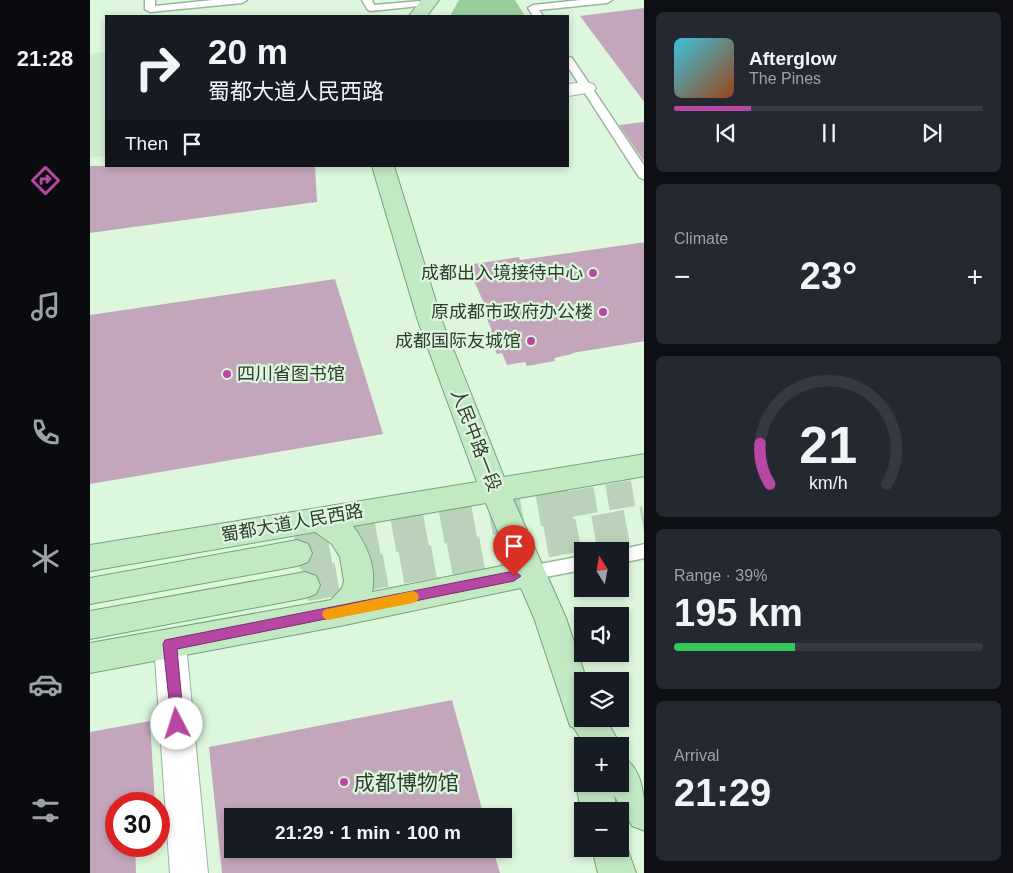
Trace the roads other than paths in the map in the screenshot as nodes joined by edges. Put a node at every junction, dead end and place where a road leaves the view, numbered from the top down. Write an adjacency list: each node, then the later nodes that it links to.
1 (150, 0): 2 (lane)
2 (242, 0)
3 (368, 0): 5 (lane)
4 (607, 0): 6 (lane)
5 (422, 10)
6 (537, 15)
7 (569, 63): 8 (lane)
8 (577, 89): 10 (lane)
9 (383, 167): 12 (main road, 人民中路一段)
10 (644, 176)
11 (644, 464): 12 (main road, 蜀都大道人民西路)
12 (494, 489): 13 (main road, 蜀都大道人民西路); 19 (main road, 人民中路一段)
13 (318, 519): 17 (main road, 蜀都大道人民西路); 22 (main road)
14 (644, 551): 16 (lane)
15 (297, 553): 21 (main road, 蜀都大道人民西路)
16 (629, 554)
17 (90, 558)
18 (574, 565): 19 (lane)
19 (530, 573): 22 (main road); 26 (main road, 人民中路一段)
20 (305, 585): 23 (main road)
21 (90, 591)
22 (340, 612): 24 (main road)
23 (90, 625)
24 (170, 644): 25 (main road); 30 (street)
25 (90, 658)
26 (574, 689)
27 (629, 787): 28 (main road)
28 (644, 812)
29 (612, 857): 31 (main road)
30 (189, 873)
31 (617, 873)

